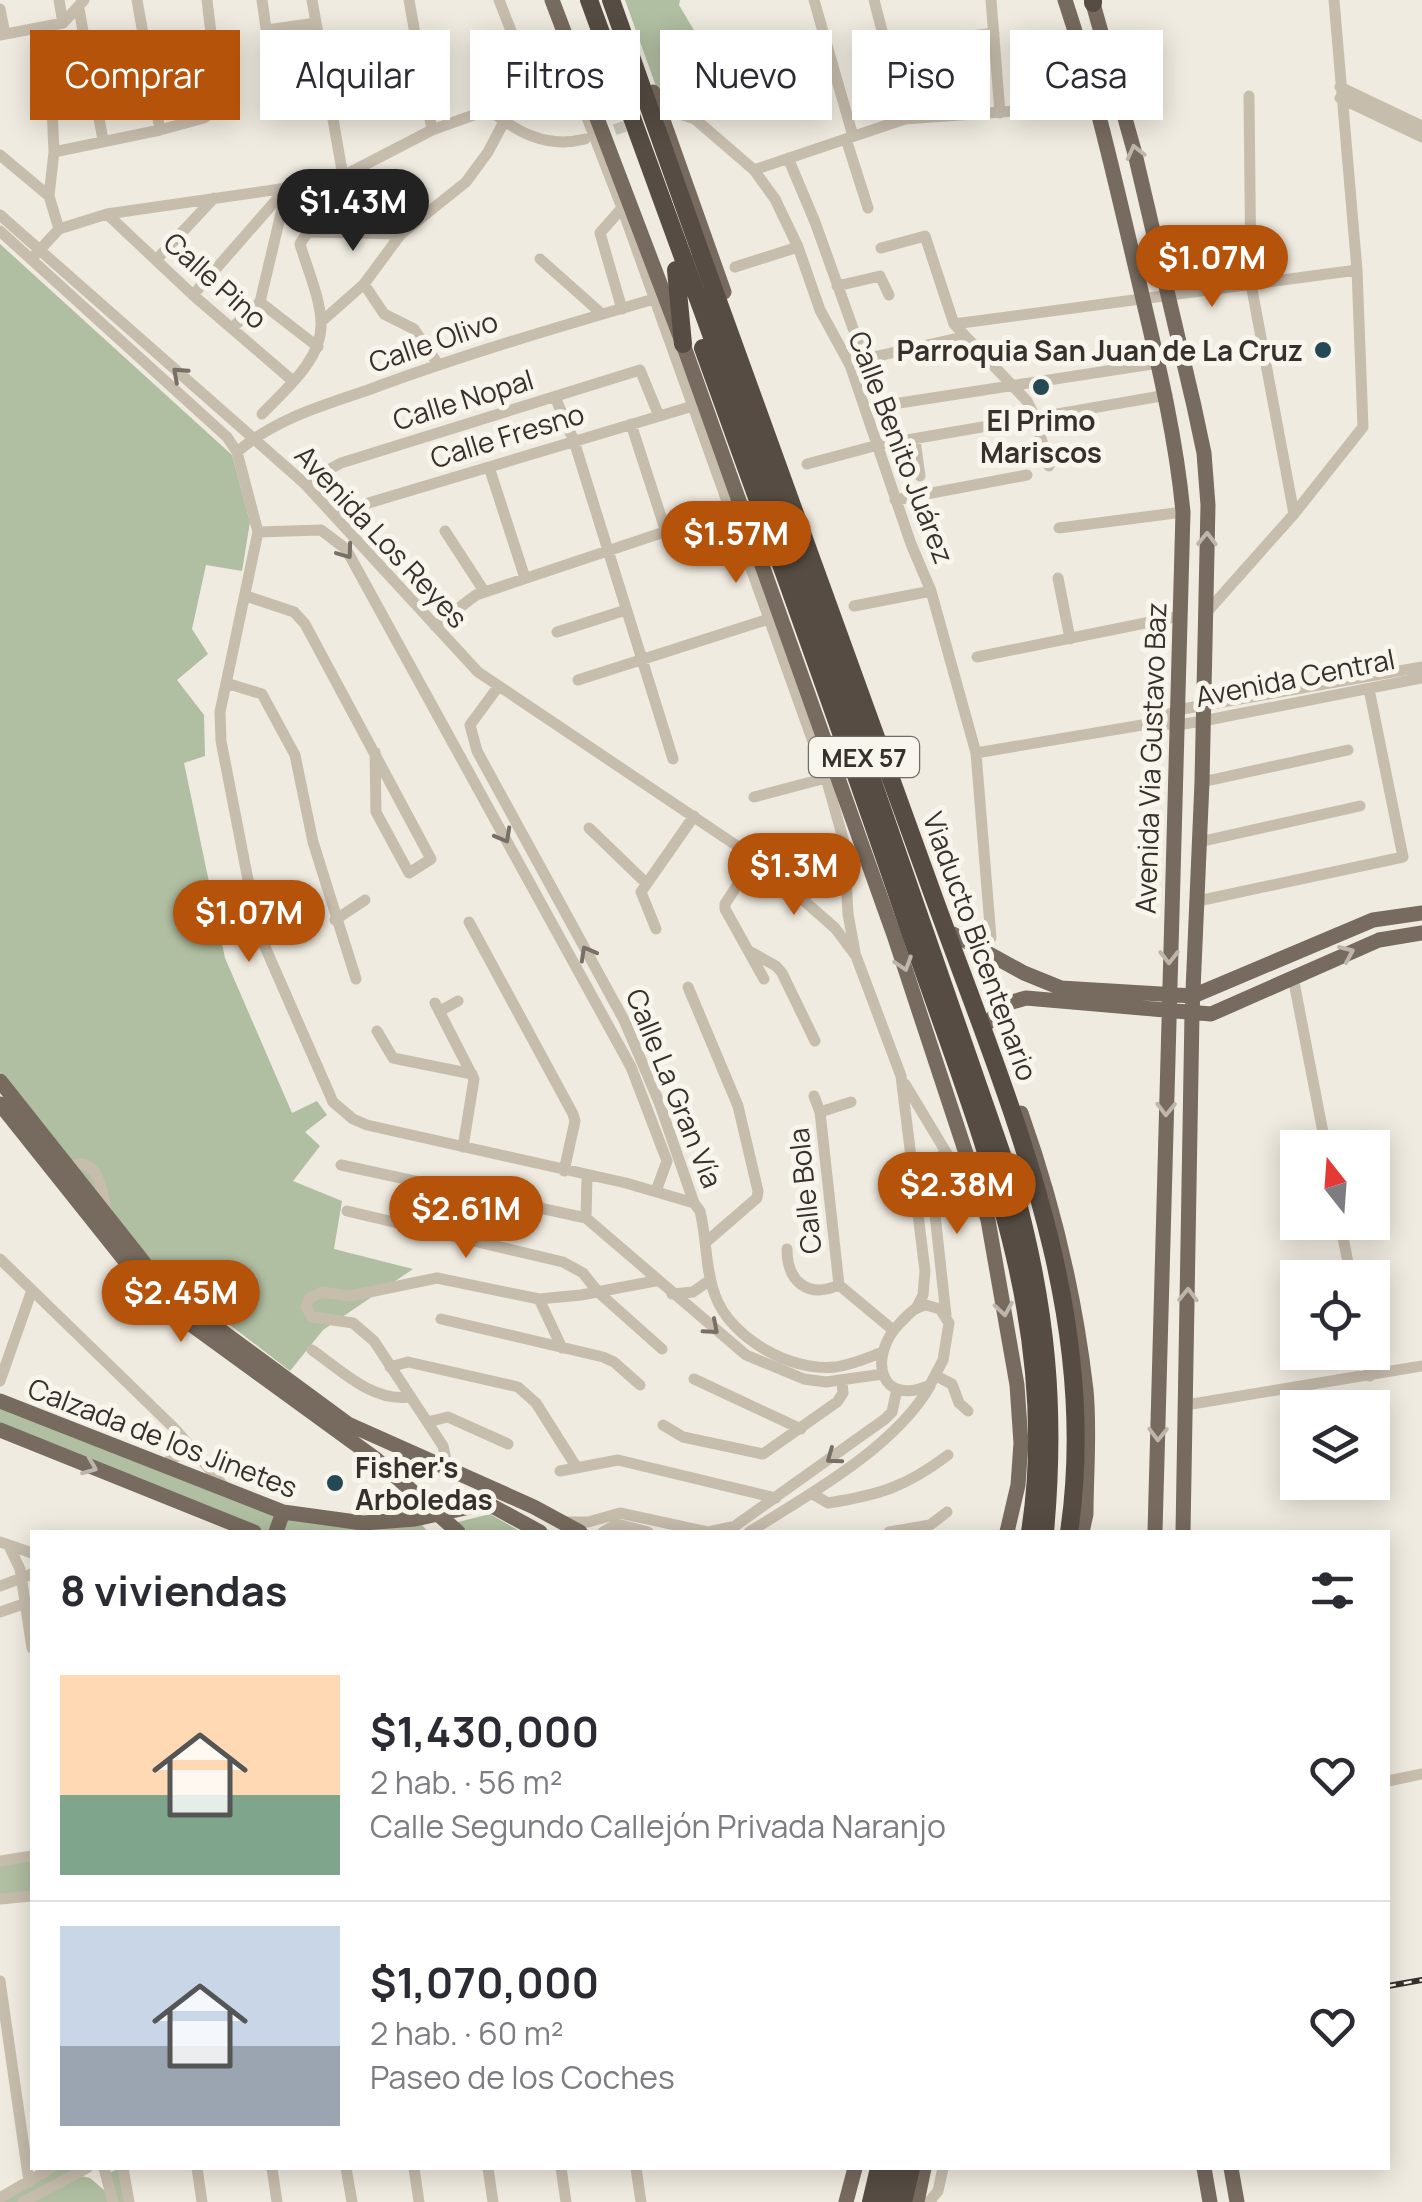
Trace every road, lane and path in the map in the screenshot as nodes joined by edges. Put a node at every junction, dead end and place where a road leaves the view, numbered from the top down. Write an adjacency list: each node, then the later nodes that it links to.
1 (59, 0): 23 (street)
2 (138, 0): 48 (street)
3 (207, 0): 48 (street)
4 (262, 0): 24 (street)
5 (312, 0): 22 (street)
6 (409, 0): 49 (street)
7 (499, 0): 25 (street)
8 (542, 0): 21 (street)
9 (552, 0): 21 (main road)
10 (577, 0): 78 (highway, MEX 57)
11 (589, 0): 50 (highway, MEX 57)
12 (614, 0): 58 (main road); 283 (highway, Viaducto Bicentenario, bridge)
13 (814, 0): 52 (street)
14 (874, 0): 27 (street)
15 (991, 0): 29 (street)
16 (1065, 0): 28 (main road, Avenida Via Gustavo Baz)
17 (1334, 0): 32 (street)
18 (1093, 1): 85 (main road, Avenida Via Gustavo Baz, one-way to 18)
19 (81, 4): 23 (street); 54 (street)
20 (0, 9): 31 (street)
21 (560, 20): 26 (main road)
22 (316, 22): 24 (street); 60 (street)
23 (63, 23): 31 (street)
24 (267, 30)
25 (511, 30)
26 (563, 30)
27 (882, 30)
28 (1074, 30)
29 (994, 32): 30 (street); 35 (street)
30 (990, 33)
31 (2, 35)
32 (1340, 93): 47 (street); 51 (street); 79 (street)
33 (1249, 96): 81 (street)
34 (1010, 112): 35 (street)
35 (1000, 113): 36 (street)
36 (990, 114)
37 (470, 116): 49 (street)
38 (53, 120): 55 (street)
39 (501, 120): 46 (street)
40 (506, 120): 46 (street)
41 (592, 120): 64 (street)
42 (594, 120): 95 (main road)
43 (696, 120): 59 (street, Calle Benito Juárez)
44 (901, 120): 52 (street)
45 (1101, 120): 86 (main road, Avenida Via Gustavo Baz)
46 (505, 123): 53 (street); 71 (street)
47 (1422, 126)
48 (160, 130): 54 (street)
49 (432, 130): 60 (street)
50 (640, 134): 58 (highway); 282 (highway, MEX 57)
51 (1422, 137)
52 (850, 138): 57 (street); 65 (street)
53 (585, 139)
54 (103, 140): 55 (street)
55 (54, 152): 62 (street)
56 (0, 155): 62 (street)
57 (788, 158): 59 (street); 82 (street)
58 (680, 164): 178 (main road)
59 (754, 170): 72 (street, Calle Benito Juárez)
60 (343, 176): 61 (street); 70 (street)
61 (286, 188): 63 (street); 83 (street); 88 (street)
62 (50, 196): 68 (street)
63 (214, 198): 66 (street); 76 (street)
64 (622, 208): 87 (street); 89 (street)
65 (868, 208)
66 (107, 214): 68 (street); 76 (street, Calle Pino)
67 (0, 215): 74 (street, Avenida Los Reyes)
68 (59, 229): 74 (street)
69 (0, 231): 74 (street, Avenida Los Reyes)
70 (306, 232): 71 (street); 91 (street)
71 (401, 234): 80 (street)
72 (798, 247): 77 (street); 104 (street, Calle Benito Juárez)
73 (881, 248): 92 (street)
74 (36, 254): 109 (street, Avenida Los Reyes, one-way to 74); 113 (street, Avenida Los Reyes)
75 (540, 259): 90 (street)
76 (156, 260): 83 (street, Calle Pino)
77 (735, 267)
78 (676, 270): 95 (highway); 281 (highway, MEX 57)
79 (1357, 270): 81 (street); 124 (street)
80 (364, 284): 91 (street); 98 (street)
81 (1250, 284): 85 (street); 124 (street)
82 (838, 286): 84 (street); 94 (street)
83 (193, 294): 93 (street, Calle Pino)
84 (890, 294)
85 (1168, 295): 86 (street); 137 (main road, Avenida Via Gustavo Baz, one-way to 85)
86 (1143, 298): 92 (street); 97 (main road, Avenida Via Gustavo Baz)
87 (654, 299): 89 (street, Calle Olivo); 103 (street)
88 (260, 302): 93 (street); 96 (street)
89 (622, 308): 90 (street, Calle Olivo)
90 (602, 314): 98 (street, Calle Olivo)
91 (321, 322): 96 (street)
92 (954, 324): 94 (street)
93 (232, 328): 99 (street, Calle Pino)
94 (963, 336): 100 (street)
95 (683, 344): 213 (main road, one-way to 213)
96 (318, 347): 99 (street)
97 (1160, 363): 100 (street); 101 (main road, Avenida Via Gustavo Baz)
98 (438, 364): 109 (street, Calle Olivo)
99 (293, 381): 105 (street)
100 (1012, 386): 104 (street); 107 (street)
101 (1167, 395): 107 (street); 122 (main road, Avenida Via Gustavo Baz)
102 (555, 397): 106 (street, Calle Nopal); 111 (street); 119 (street, Calle Nopal)
103 (693, 406): 106 (street, Calle Fresno); 121 (street)
104 (867, 408): 112 (street, Calle Benito Juárez)
105 (262, 414)
106 (659, 416): 108 (street, Calle Fresno)
107 (1036, 417): 110 (street); 115 (street)
108 (631, 424): 111 (street, Calle Fresno); 128 (street)
109 (252, 439): 113 (street, Calle Olivo); 119 (street, Avenida Los Reyes)
110 (915, 440): 112 (street); 118 (street)
111 (574, 441): 116 (street, Calle Fresno); 129 (street)
112 (878, 446): 114 (street); 120 (street, Calle Benito Juárez)
113 (237, 452): 127 (street)
114 (808, 464)
115 (1049, 466)
116 (489, 467): 123 (street, Calle Fresno); 130 (street)
117 (1027, 474): 120 (street)
118 (920, 476)
119 (304, 484): 123 (street, Avenida Los Reyes)
120 (895, 500): 133 (street, Calle Benito Juárez)
121 (730, 510): 128 (street); 139 (street)
122 (1182, 512): 125 (street); 138 (main road, Avenida Via Gustavo Baz)
123 (334, 513): 140 (street, Avenida Los Reyes)
124 (1294, 514): 137 (street)
125 (1060, 528)
126 (445, 531): 132 (street)
127 (258, 532): 134 (street); 154 (street, Calle La Gran Vía, one-way to 154)
128 (666, 532): 129 (street)
129 (608, 551): 130 (street); 136 (street)
130 (524, 578): 132 (street)
131 (1058, 578): 142 (street)
132 (484, 591): 140 (street)
133 (931, 591): 135 (street); 157 (street, Calle Benito Juárez)
134 (246, 596): 148 (street); 156 (street)
135 (854, 606)
136 (626, 610): 141 (street); 144 (street)
137 (1206, 614): 151 (main road, Avenida Via Gustavo Baz)
138 (1180, 616): 142 (street); 152 (main road, Avenida Via Gustavo Baz)
139 (769, 618): 144 (street); 159 (street)
140 (436, 626): 149 (street, Avenida Los Reyes)
141 (557, 632)
142 (1070, 639): 143 (street)
143 (978, 657)
144 (641, 658): 147 (street); 158 (street)
145 (1422, 667): 151 (street, Avenida Central)
146 (1422, 678): 150 (street, Avenida Central)
147 (578, 680)
148 (226, 683): 174 (street); 201 (street)
149 (498, 686): 153 (street); 163 (street, Avenida Los Reyes)
150 (1368, 688): 151 (street, Avenida Central); 172 (street)
151 (1203, 714): 152 (street, Avenida Central); 160 (main road, Avenida Via Gustavo Baz)
152 (1177, 717): 157 (street); 188 (main road, Avenida Via Gustavo Baz, one-way to 188)
153 (470, 725): 154 (street); 210 (street, Calle La Gran Vía, one-way to 153)
154 (443, 726): 208 (street, Calle La Gran Vía, one-way to 208)
155 (1348, 750): 160 (street)
156 (375, 752): 156 (street)
157 (976, 752): 179 (street, Calle Benito Juárez)
158 (674, 759)
159 (826, 778): 161 (street); 167 (street)
160 (1202, 782): 165 (main road, Avenida Via Gustavo Baz)
161 (754, 797)
162 (1360, 806): 165 (street)
163 (694, 816): 166 (street, Avenida Los Reyes); 169 (street)
164 (589, 828): 169 (street)
165 (1199, 842): 172 (main road, Avenida Via Gustavo Baz)
166 (755, 858): 168 (street, Avenida Los Reyes); 170 (street, Avenida Los Reyes); 180 (street)
167 (846, 867): 168 (street, Avenida Los Reyes); 181 (street)
168 (818, 872): 170 (street)
169 (646, 884): 176 (street)
170 (803, 899): 181 (street, Avenida Los Reyes)
171 (365, 900): 174 (street)
172 (1198, 901): 186 (main road, Avenida Via Gustavo Baz)
173 (1422, 913): 186 (main road)
174 (335, 920): 183 (street)
175 (469, 922): 204 (street)
176 (656, 929)
177 (1422, 933): 182 (main road, one-way to 177)
178 (953, 934): 188 (main road); 190 (main road)
179 (991, 938)
180 (749, 950): 184 (street); 192 (street)
181 (856, 956): 194 (street, Avenida Los Reyes)
182 (1293, 977): 189 (main road); 200 (street)
183 (356, 979)
184 (764, 979)
185 (688, 987): 214 (street)
186 (1193, 996): 188 (main road); 189 (main road, Avenida Via Gustavo Baz)
187 (458, 1000): 193 (street)
188 (1169, 1003): 189 (main road); 190 (main road); 285 (main road, Avenida Via Gustavo Baz, one-way to 285)
189 (1192, 1014): 245 (main road, Avenida Via Gustavo Baz, one-way to 189)
190 (989, 1022): 284 (main road)
191 (377, 1031): 193 (street)
192 (815, 1040)
193 (472, 1074): 201 (street)
194 (901, 1076): 202 (street); 224 (street, Avenida Los Reyes)
195 (0, 1081): 205 (main road)
196 (814, 1096): 199 (street)
197 (851, 1102): 199 (street, Calle Bola)
198 (0, 1104): 205 (main road)
199 (820, 1112): 219 (street, Calle Bola)
200 (1323, 1130)
201 (462, 1147): 204 (street)
202 (944, 1152): 213 (street); 225 (street)
203 (341, 1165): 212 (street)
204 (564, 1171): 206 (street)
205 (61, 1173): 254 (main road); 259 (main road)
206 (587, 1176): 207 (street); 209 (street)
207 (604, 1180): 208 (street); 209 (street)
208 (656, 1191): 210 (street)
209 (586, 1202): 212 (street)
210 (694, 1202): 214 (street, Calle La Gran Vía)
211 (347, 1212): 221 (street)
212 (586, 1218): 218 (street)
213 (988, 1220): 280 (main road, one-way to 280)
214 (706, 1242): 217 (street, Calle La Gran Vía)
215 (787, 1249): 219 (street)
216 (0, 1259): 220 (street)
217 (710, 1280): 222 (street); 231 (street, Calle La Gran Vía)
218 (656, 1281): 221 (street); 222 (street)
219 (839, 1285): 227 (street, Calle Bola)
220 (32, 1290): 238 (street); 251 (street)
221 (598, 1292): 223 (street); 230 (street)
222 (672, 1294): 240 (street, one-way to 240)
223 (539, 1299): 228 (street); 233 (street)
224 (918, 1306): 225 (street); 227 (street)
225 (946, 1314): 239 (street)
226 (441, 1319): 228 (street)
227 (893, 1330): 231 (street)
228 (562, 1348): 241 (street)
229 (312, 1350): 243 (street)
230 (662, 1350)
231 (880, 1353): 235 (street)
232 (1422, 1366): 236 (street)
233 (390, 1367): 243 (street); 257 (street)
234 (1369, 1370): 236 (street)
235 (883, 1374): 240 (street); 242 (street)
236 (1370, 1376): 245 (street)
237 (694, 1380): 249 (street)
238 (0, 1381)
239 (933, 1381): 242 (street); 246 (street); 262 (street)
240 (842, 1382): 249 (street)
241 (640, 1385)
242 (897, 1389): 263 (street, one-way to 263)
243 (409, 1397): 248 (street)
244 (0, 1401): 255 (main road, Calzada de los Jinetes)
245 (1186, 1405): 286 (main road, Avenida Via Gustavo Baz)
246 (968, 1411)
247 (662, 1425): 249 (street)
248 (430, 1428): 252 (street); 256 (street)
249 (801, 1429)
250 (0, 1430): 260 (main road, Calzada de los Jinetes, one-way to 260)
251 (176, 1430): 255 (street); 261 (street)
252 (508, 1444)
253 (948, 1455): 262 (street)
254 (418, 1456): 256 (main road); 259 (street)
255 (161, 1466): 260 (main road); 261 (main road, Calzada de los Jinetes)
256 (444, 1467): 267 (main road)
257 (578, 1468): 258 (street); 263 (street)
258 (560, 1472)
259 (402, 1482): 266 (main road)
260 (149, 1490): 270 (main road, Calzada de los Jinetes)
261 (229, 1491): 264 (main road, Calzada de los Jinetes)
262 (811, 1493): 278 (street)
263 (776, 1498): 277 (street)
264 (284, 1512): 268 (main road, Calzada de los Jinetes); 271 (main road)
265 (947, 1512): 279 (street)
266 (436, 1515): 268 (main road, Calzada de los Jinetes); 272 (main road); 273 (main road, Calzada de los Jinetes)
267 (561, 1522): 269 (street); 274 (main road)
268 (424, 1526)
269 (603, 1527): 275 (street); 276 (street)
270 (249, 1530)
271 (277, 1530)
272 (455, 1530)
273 (536, 1530)
274 (576, 1530)
275 (641, 1530)
276 (702, 1530)
277 (724, 1530)
278 (752, 1530)
279 (901, 1530)
280 (1007, 1530)
281 (1030, 1530)
282 (1045, 1530)
283 (1069, 1530)
284 (1082, 1530)
285 (1156, 1530)
286 (1183, 1530)
287 (5, 1544): 288 (street); 289 (street)
288 (30, 1552)
289 (27, 1576): 290 (street); 291 (street)
290 (0, 1586)
291 (30, 1602): 292 (street)
292 (0, 1612)
293 (1422, 1774): 294 (street)
294 (1390, 1782)
295 (30, 1856): 296 (street)
296 (0, 1861)
297 (30, 1896): 298 (street)
298 (0, 1900)
299 (0, 1981): 319 (street)
300 (47, 2170): 319 (street)
301 (83, 2170): 321 (street)
302 (105, 2170): 322 (street)
303 (123, 2170): 323 (street)
304 (197, 2170): 324 (street)
305 (272, 2170): 325 (street)
306 (346, 2170): 326 (street)
307 (414, 2170): 327 (street)
308 (488, 2170): 328 (street)
309 (561, 2170): 329 (street)
310 (636, 2170): 330 (street)
311 (854, 2170): 331 (main road)
312 (878, 2170): 332 (highway)
313 (895, 2170): 333 (highway)
314 (911, 2170): 334 (highway)
315 (924, 2170): 335 (main road)
316 (943, 2170): 336 (street)
317 (1204, 2170): 337 (main road)
318 (1231, 2170): 338 (main road)
319 (29, 2182): 320 (street)
320 (0, 2198)
321 (23, 2202)
322 (113, 2202)
323 (128, 2202)
324 (202, 2202)
325 (277, 2202)
326 (352, 2202)
327 (419, 2202)
328 (493, 2202)
329 (566, 2202)
330 (641, 2202)
331 (846, 2202)
332 (870, 2202)
333 (887, 2202)
334 (903, 2202)
335 (916, 2202)
336 (929, 2202)
337 (1210, 2202)
338 (1238, 2202)

